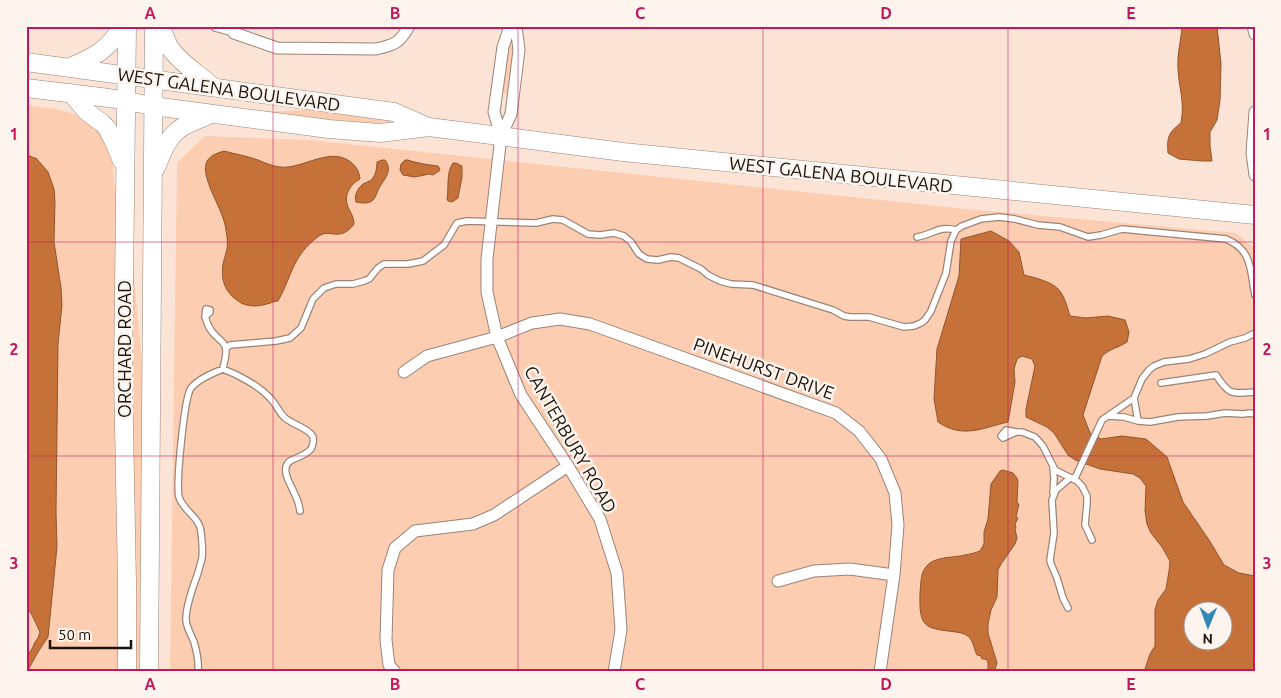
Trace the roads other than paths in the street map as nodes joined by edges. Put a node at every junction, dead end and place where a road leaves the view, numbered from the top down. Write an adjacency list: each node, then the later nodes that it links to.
1 (122, 26): 13 (main road)
2 (127, 26): 14 (main road, ORCHARD ROAD)
3 (154, 26): 15 (main road, ORCHARD ROAD)
4 (160, 26): 17 (main road)
5 (213, 26): 10 (lane)
6 (409, 26): 10 (street)
7 (510, 26): 24 (street)
8 (516, 26): 24 (street)
9 (1253, 26): 11 (street)
10 (234, 30)
11 (1255, 34)
12 (26, 62): 13 (main road, WEST GALENA BOULEVARD)
13 (70, 67): 14 (main road, WEST GALENA BOULEVARD)
14 (126, 75): 15 (main road, WEST GALENA BOULEVARD); 19 (main road, ORCHARD ROAD)
15 (153, 78): 17 (main road, WEST GALENA BOULEVARD); 20 (main road, ORCHARD ROAD)
16 (26, 88): 18 (main road, WEST GALENA BOULEVARD)
17 (214, 88): 23 (main road, WEST GALENA BOULEVARD)
18 (71, 93): 19 (main road, WEST GALENA BOULEVARD); 25 (main road)
19 (126, 101): 20 (main road, WEST GALENA BOULEVARD); 25 (main road, ORCHARD ROAD)
20 (153, 106): 22 (main road, WEST GALENA BOULEVARD); 27 (main road, ORCHARD ROAD)
21 (1255, 112): 26 (street)
22 (212, 114): 23 (main road, WEST GALENA BOULEVARD); 27 (main road)
23 (429, 127): 24 (main road, WEST GALENA BOULEVARD)
24 (501, 136): 28 (main road, WEST GALENA BOULEVARD); 29 (street, CANTERBURY ROAD)
25 (125, 168): 55 (main road, ORCHARD ROAD)
26 (1255, 175)
27 (152, 176): 56 (main road, ORCHARD ROAD)
28 (1255, 215)
29 (491, 221): 30 (lane); 35 (street, CANTERBURY ROAD); 36 (lane)
30 (956, 230): 31 (lane); 32 (lane)
31 (917, 237)
32 (1255, 295)
33 (205, 317): 36 (lane)
34 (1255, 333): 41 (lane)
35 (497, 337): 38 (street, PINEHURST DRIVE); 46 (street, CANTERBURY ROAD); 52 (street, PINEHURST DRIVE)
36 (226, 348): 37 (lane)
37 (223, 369): 50 (lane); 57 (lane)
38 (404, 372)
39 (1160, 383): 40 (lane)
40 (1255, 392)
41 (1134, 398): 43 (lane); 44 (lane)
42 (1255, 414): 44 (lane)
43 (1108, 416): 44 (lane); 48 (lane)
44 (1138, 421)
45 (1016, 432): 47 (lane)
46 (568, 466): 58 (street); 59 (street, CANTERBURY ROAD)
47 (1052, 467): 48 (lane); 49 (lane)
48 (1070, 478): 49 (lane); 51 (lane)
49 (1052, 500): 54 (lane)
50 (300, 511)
51 (1092, 540)
52 (894, 575): 53 (street); 60 (street, PINEHURST DRIVE)
53 (778, 581)
54 (1068, 608)
55 (127, 672)
56 (149, 672)
57 (198, 672)
58 (395, 672)
59 (614, 672)
60 (880, 672)

